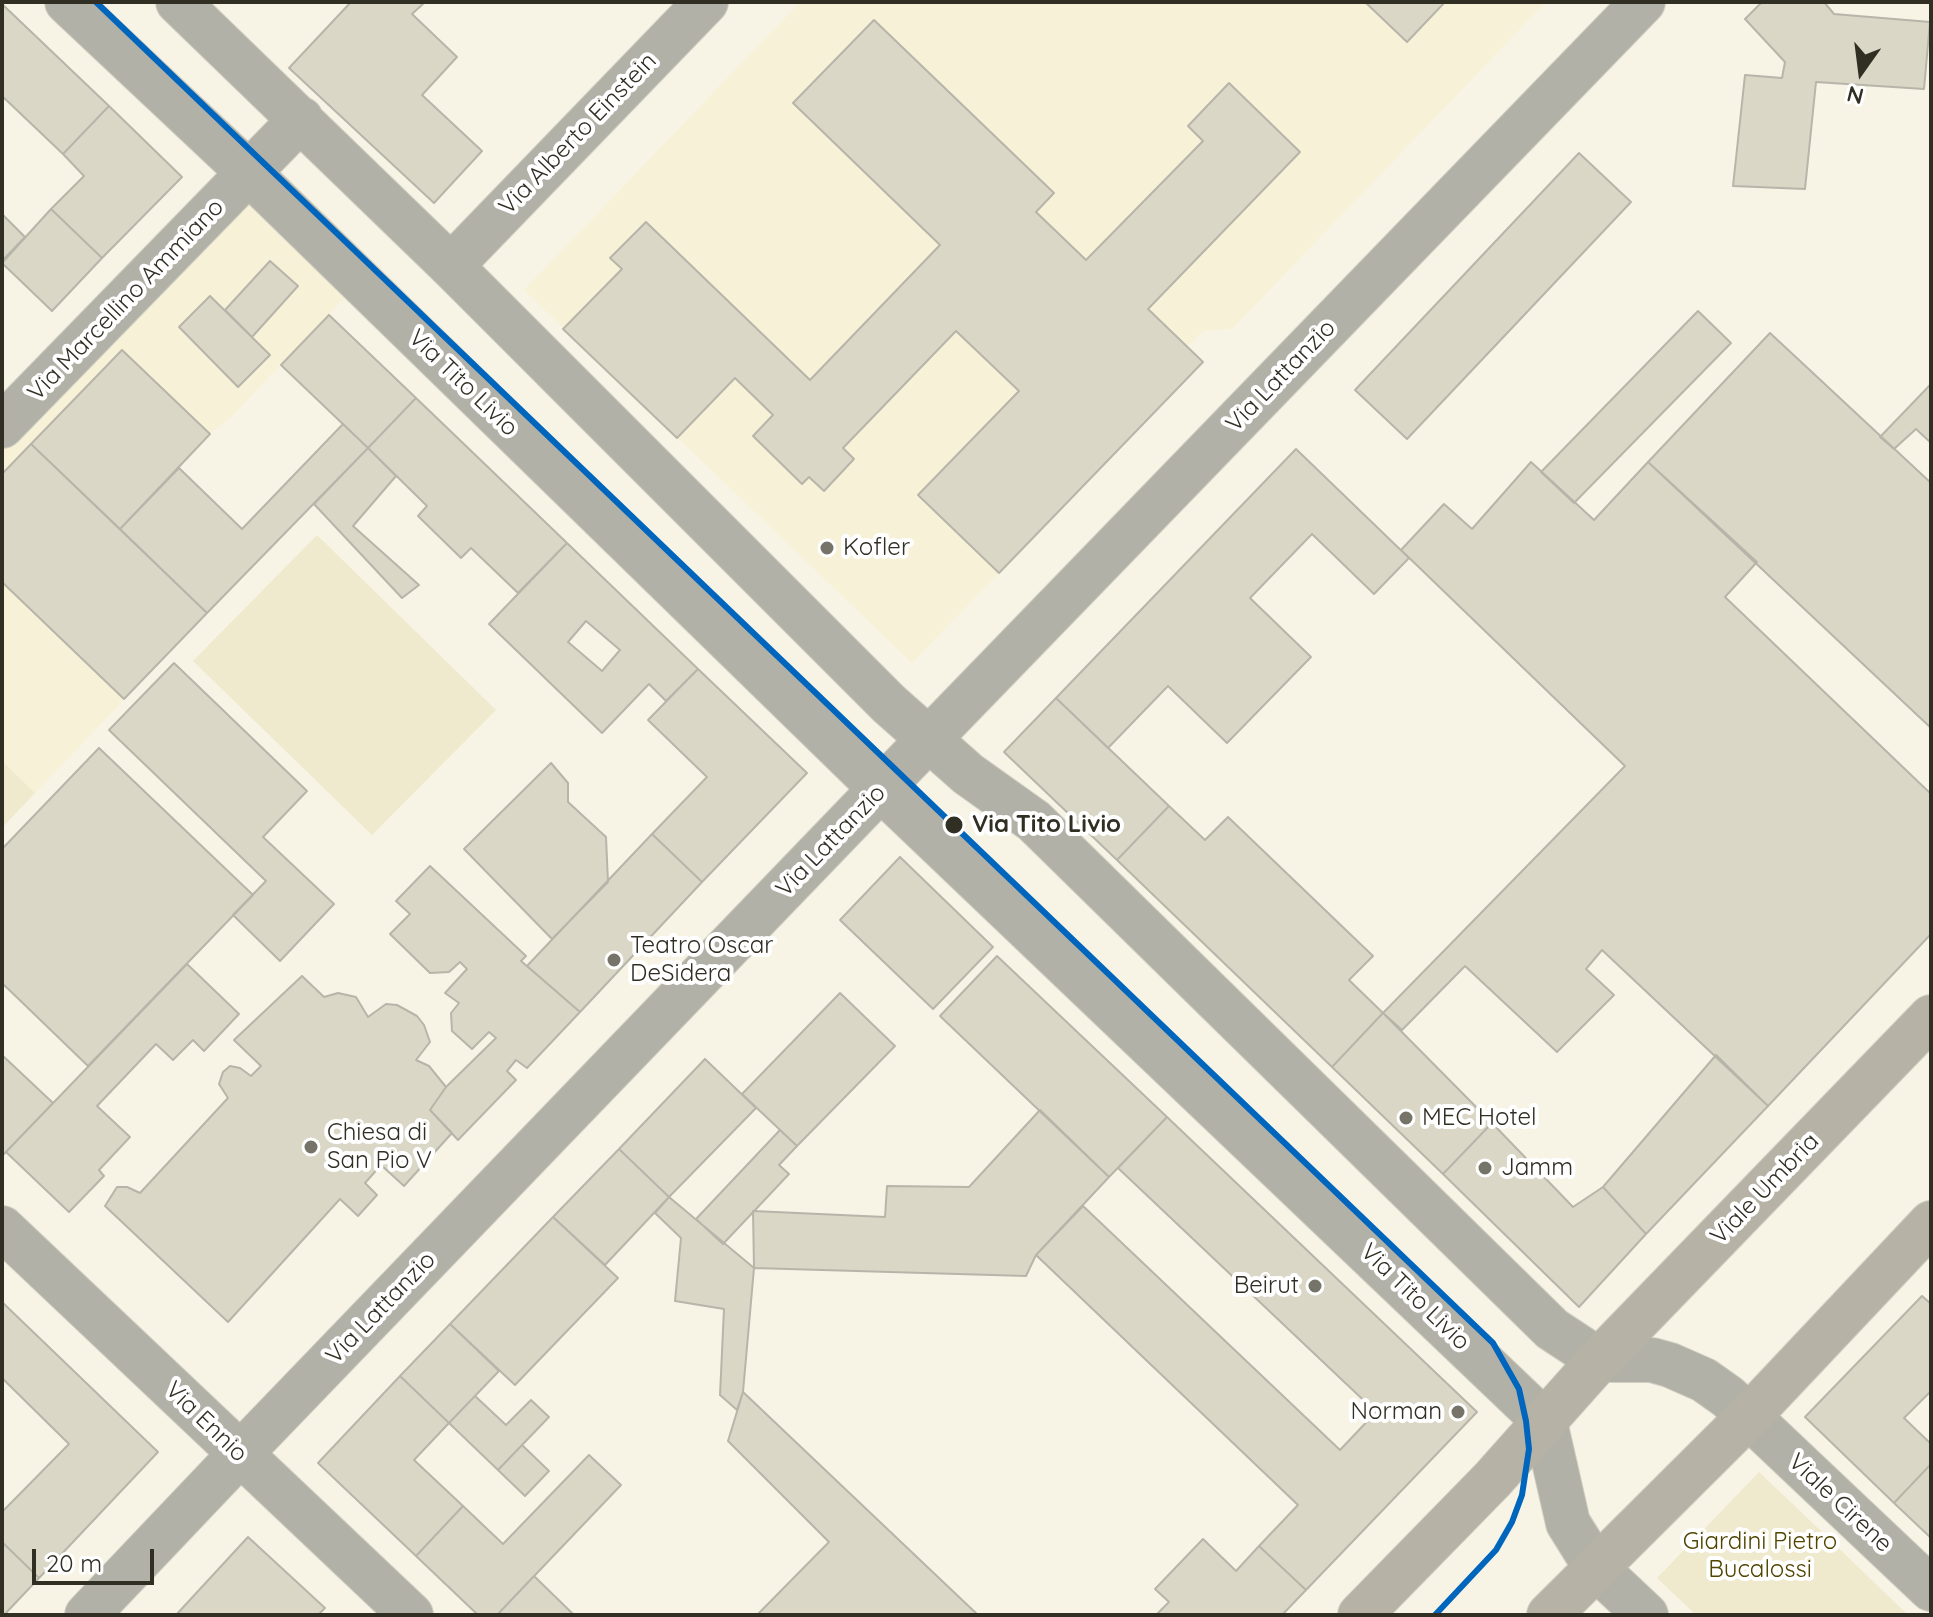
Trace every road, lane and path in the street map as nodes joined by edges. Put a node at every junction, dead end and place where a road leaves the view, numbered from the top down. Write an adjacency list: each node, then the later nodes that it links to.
1 (67, 2): 6 (street, Via Tito Livio)
2 (178, 2): 5 (street)
3 (706, 2): 7 (street, Via Alberto Einstein)
4 (1643, 2): 9 (street, Via Lattanzio)
5 (301, 119): 6 (street); 7 (street)
6 (249, 173): 8 (street, Via Marcellino Ammiano); 10 (street, Via Tito Livio)
7 (451, 266): 9 (street)
8 (2, 426)
9 (930, 740): 10 (street, Via Lattanzio); 14 (street)
10 (881, 789): 16 (street, Via Tito Livio); 17 (street, Via Lattanzio)
11 (1931, 1017): 14 (main road, Viale Umbria)
12 (1931, 1223): 15 (main road)
13 (2, 1228): 17 (street, Via Ennio)
14 (1599, 1360): 15 (street); 16 (main road, Viale Umbria)
15 (1750, 1415): 18 (main road); 19 (street, Viale Cirene)
16 (1545, 1422): 18 (street); 22 (main road, Viale Umbria)
17 (240, 1454): 20 (street, Via Lattanzio); 21 (street, Via Ennio)
18 (1596, 1568): 23 (main road); 24 (street)
19 (1931, 1589)
20 (87, 1615)
21 (411, 1615)
22 (1360, 1615)
23 (1549, 1615)
24 (1646, 1615)

